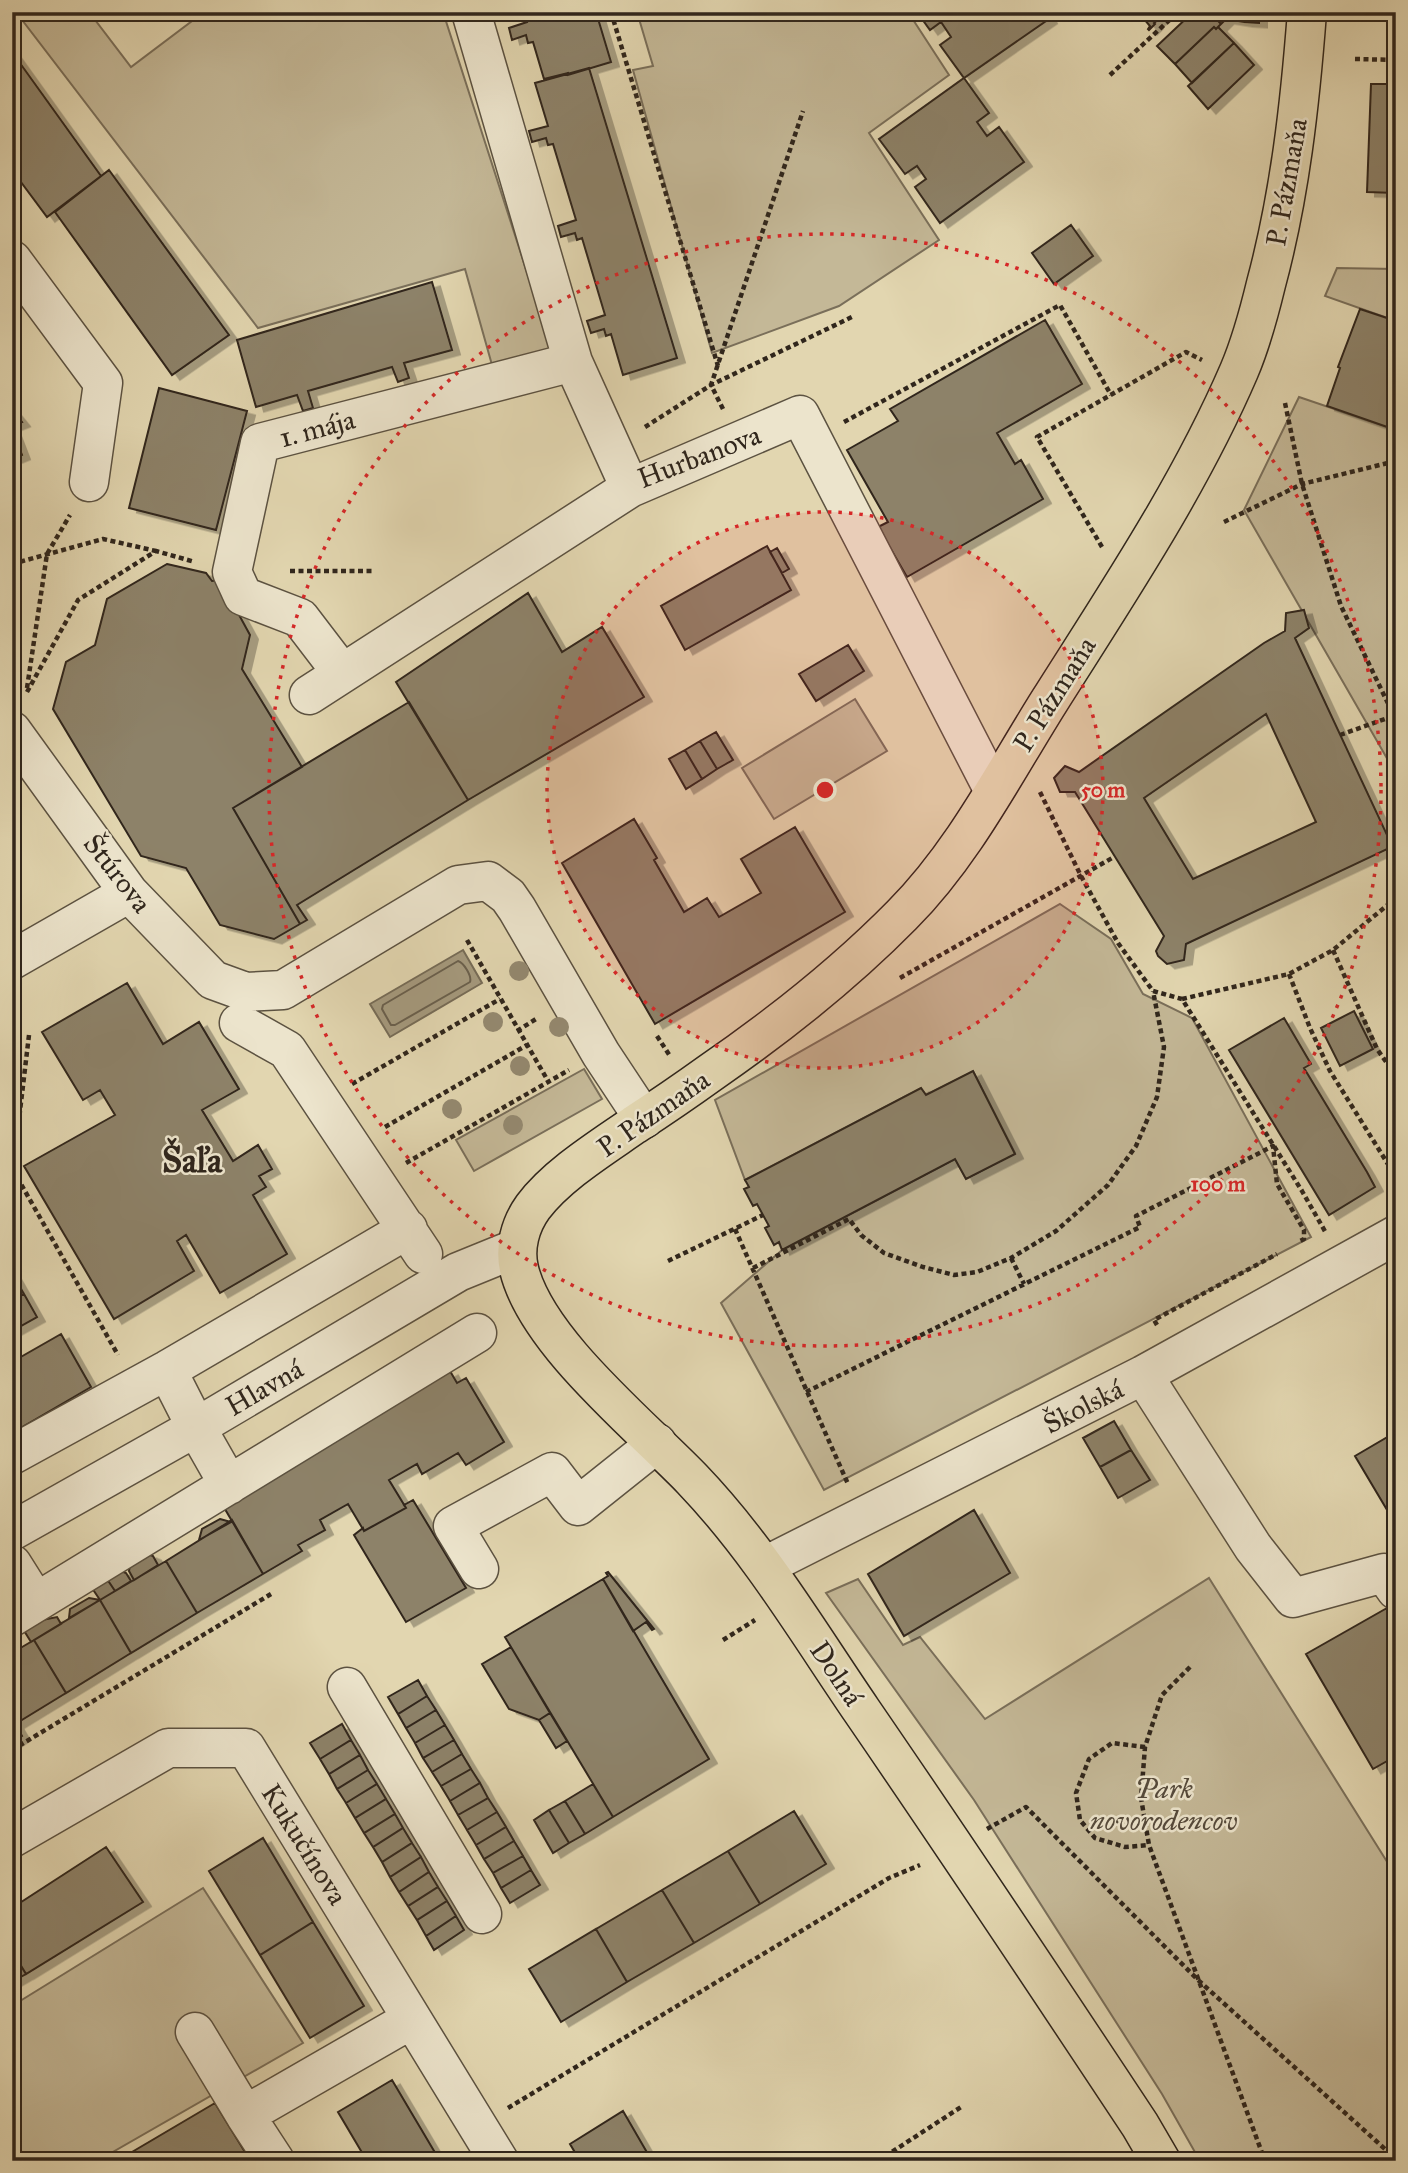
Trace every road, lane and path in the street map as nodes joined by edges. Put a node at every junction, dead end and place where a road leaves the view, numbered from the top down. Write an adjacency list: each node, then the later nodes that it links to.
1 (471, 12): 11 (street, Hurbanova)
2 (611, 12): 13 (path)
3 (1178, 12): 7 (path)
4 (1307, 12): 36 (main road, P. Pázmaňa)
5 (1355, 59): 6 (path)
6 (1396, 60)
7 (1110, 75)
8 (803, 111): 13 (path)
9 (12, 260): 21 (street)
10 (854, 316): 14 (path)
11 (573, 362): 23 (street, Hurbanova); 30 (street, 1. mája)
12 (1208, 363): 15 (path)
13 (718, 366): 14 (path)
14 (711, 386): 18 (path); 19 (path)
15 (1111, 395): 17 (path); 25 (path)
16 (1285, 402): 22 (path)
17 (800, 415): 19 (street, Hurbanova); 36 (street)
18 (640, 431)
19 (738, 442): 23 (street, Hurbanova)
20 (1396, 461): 22 (path)
21 (89, 482): 27 (path)
22 (1302, 484): 24 (path); 33 (path)
23 (630, 488): 31 (street)
24 (1224, 522)
25 (1103, 548)
26 (156, 551): 27 (path); 27 (path); 30 (path)
27 (47, 554): 28 (path)
28 (12, 564)
29 (373, 571): 30 (path)
30 (232, 572): 31 (street)
31 (342, 673): 32 (street)
32 (309, 695)
33 (1395, 718): 35 (path)
34 (12, 731): 40 (street, Štúrova)
35 (1340, 735)
36 (994, 791): 59 (main road, P. Pázmaňa)
37 (1040, 792): 39 (path)
38 (1114, 857): 39 (path)
39 (1082, 876): 46 (path); 47 (path)
40 (129, 892): 44 (street); 50 (street, Štúrova)
41 (1396, 898): 43 (path)
42 (467, 940): 48 (path)
43 (1333, 950): 45 (path); 56 (path)
44 (12, 960)
45 (1289, 974): 49 (path); 62 (path)
46 (900, 978)
47 (1153, 991): 49 (path); 73 (path)
48 (500, 999): 53 (path); 58 (path)
49 (1182, 999): 60 (path)
50 (243, 1008): 58 (street); 59 (street)
51 (29, 1035): 80 (path)
52 (657, 1036): 54 (path)
53 (527, 1045): 57 (path); 61 (path)
54 (677, 1065)
55 (572, 1068): 57 (path)
56 (1396, 1076)
57 (548, 1081): 63 (path)
58 (322, 1101): 61 (street)
59 (644, 1119): 64 (main road, P. Pázmaňa)
60 (1273, 1146): 67 (path); 69 (path); 76 (path)
61 (352, 1147): 63 (street)
62 (1396, 1177)
63 (375, 1180): 72 (street)
64 (534, 1205): 70 (main road, Dolná)
65 (763, 1215): 66 (path)
66 (735, 1229): 74 (path); 75 (path)
67 (1324, 1231)
68 (1396, 1234): 79 (street, Školská)
69 (1293, 1245)
70 (517, 1248): 72 (street, Hlavná); 83 (main road, Dolná)
71 (1281, 1251): 77 (path)
72 (425, 1254): 80 (street); 82 (street, Hlavná)
73 (1011, 1258): 75 (path); 76 (path)
74 (668, 1261)
75 (753, 1268): 81 (path)
76 (1024, 1284): 81 (path)
77 (1159, 1329)
78 (477, 1333): 85 (street)
79 (1143, 1375): 89 (street, Školská); 91 (street)
80 (151, 1378): 82 (street); 84 (street)
81 (806, 1392): 86 (path)
82 (196, 1427): 85 (street); 87 (street, Hlavná)
83 (657, 1443): 89 (main road, Dolná); 90 (street)
84 (12, 1455)
85 (229, 1485): 93 (street)
86 (853, 1494)
87 (12, 1531)
88 (12, 1564): 93 (street)
89 (765, 1566): 115 (main road, Dolná)
90 (479, 1569)
91 (1396, 1590)
92 (271, 1594): 99 (path)
93 (24, 1610)
94 (758, 1618): 95 (path)
95 (723, 1640)
96 (1190, 1667): 98 (path)
97 (347, 1687): 104 (street)
98 (1145, 1746): 102 (path); 102 (path)
99 (12, 1750)
100 (984, 1831): 105 (path)
101 (12, 1838): 106 (street, Kukučínova)
102 (1149, 1845): 105 (path)
103 (922, 1864): 110 (path)
104 (482, 1914)
105 (1198, 1980): 111 (path); 116 (path)
106 (412, 2019): 109 (street); 110 (street, Kukučínova)
107 (195, 2032): 109 (street)
108 (961, 2107): 114 (path)
109 (245, 2115): 112 (street)
110 (478, 2126): 113 (street, Kukučínova)
111 (1396, 2159)
112 (275, 2161)
113 (499, 2161)
114 (878, 2161)
115 (1161, 2161)
116 (1265, 2161)

